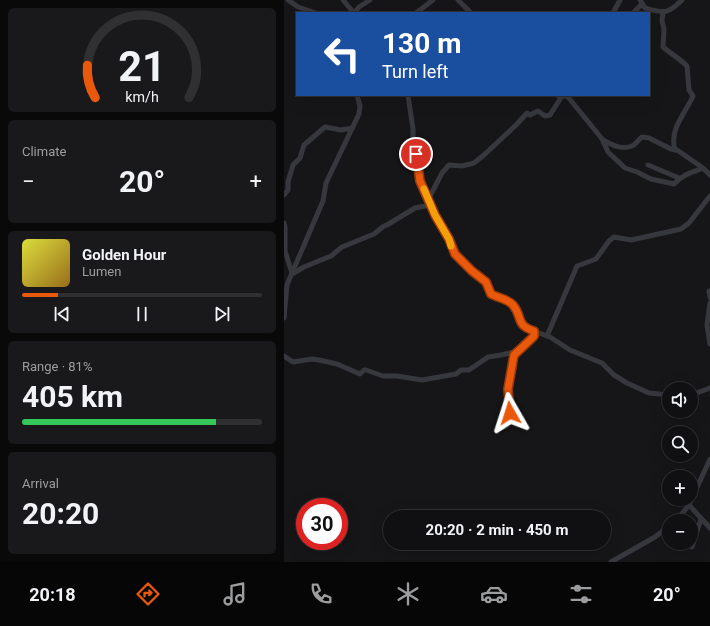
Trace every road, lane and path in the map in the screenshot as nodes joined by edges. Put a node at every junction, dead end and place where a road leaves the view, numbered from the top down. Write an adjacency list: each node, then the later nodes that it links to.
1 (288, 0): 9 (street)
2 (343, 0): 10 (street)
3 (370, 0): 11 (street)
4 (433, 0): 12 (street)
5 (458, 0): 13 (street)
6 (620, 0): 14 (street)
7 (682, 0): 16 (street)
8 (641, 2): 15 (street); 16 (street)
9 (313, 12)
10 (353, 12)
11 (355, 12)
12 (417, 12)
13 (470, 12)
14 (614, 12)
15 (634, 12)
16 (663, 12): 23 (street)
17 (357, 96): 21 (street)
18 (408, 96): 30 (street)
19 (562, 96): 30 (street)
20 (565, 96): 22 (street)
21 (352, 128): 28 (street); 32 (street)
22 (603, 140): 23 (street); 27 (street)
23 (675, 150): 25 (street)
24 (648, 165): 27 (street)
25 (703, 168): 26 (street); 27 (street)
26 (710, 175)
27 (679, 178)
28 (284, 195)
29 (710, 196): 38 (street)
30 (429, 202): 32 (street); 37 (street)
31 (284, 223): 32 (street)
32 (291, 274): 36 (street)
33 (709, 291): 34 (street)
34 (710, 298)
35 (710, 304): 39 (street)
36 (284, 318)
37 (534, 331): 38 (street); 40 (street)
38 (547, 336): 44 (street)
39 (710, 344)
40 (518, 351): 41 (street); 45 (street)
41 (284, 356)
42 (710, 388): 43 (street)
43 (698, 392)
44 (662, 394)
45 (510, 413)
46 (710, 459): 47 (street)
47 (698, 485)
48 (688, 506): 50 (street)
49 (690, 506): 51 (street)
50 (682, 514)
51 (700, 519): 52 (street); 53 (street)
52 (698, 526)
53 (710, 528)
54 (662, 532): 55 (street)
55 (611, 562)

